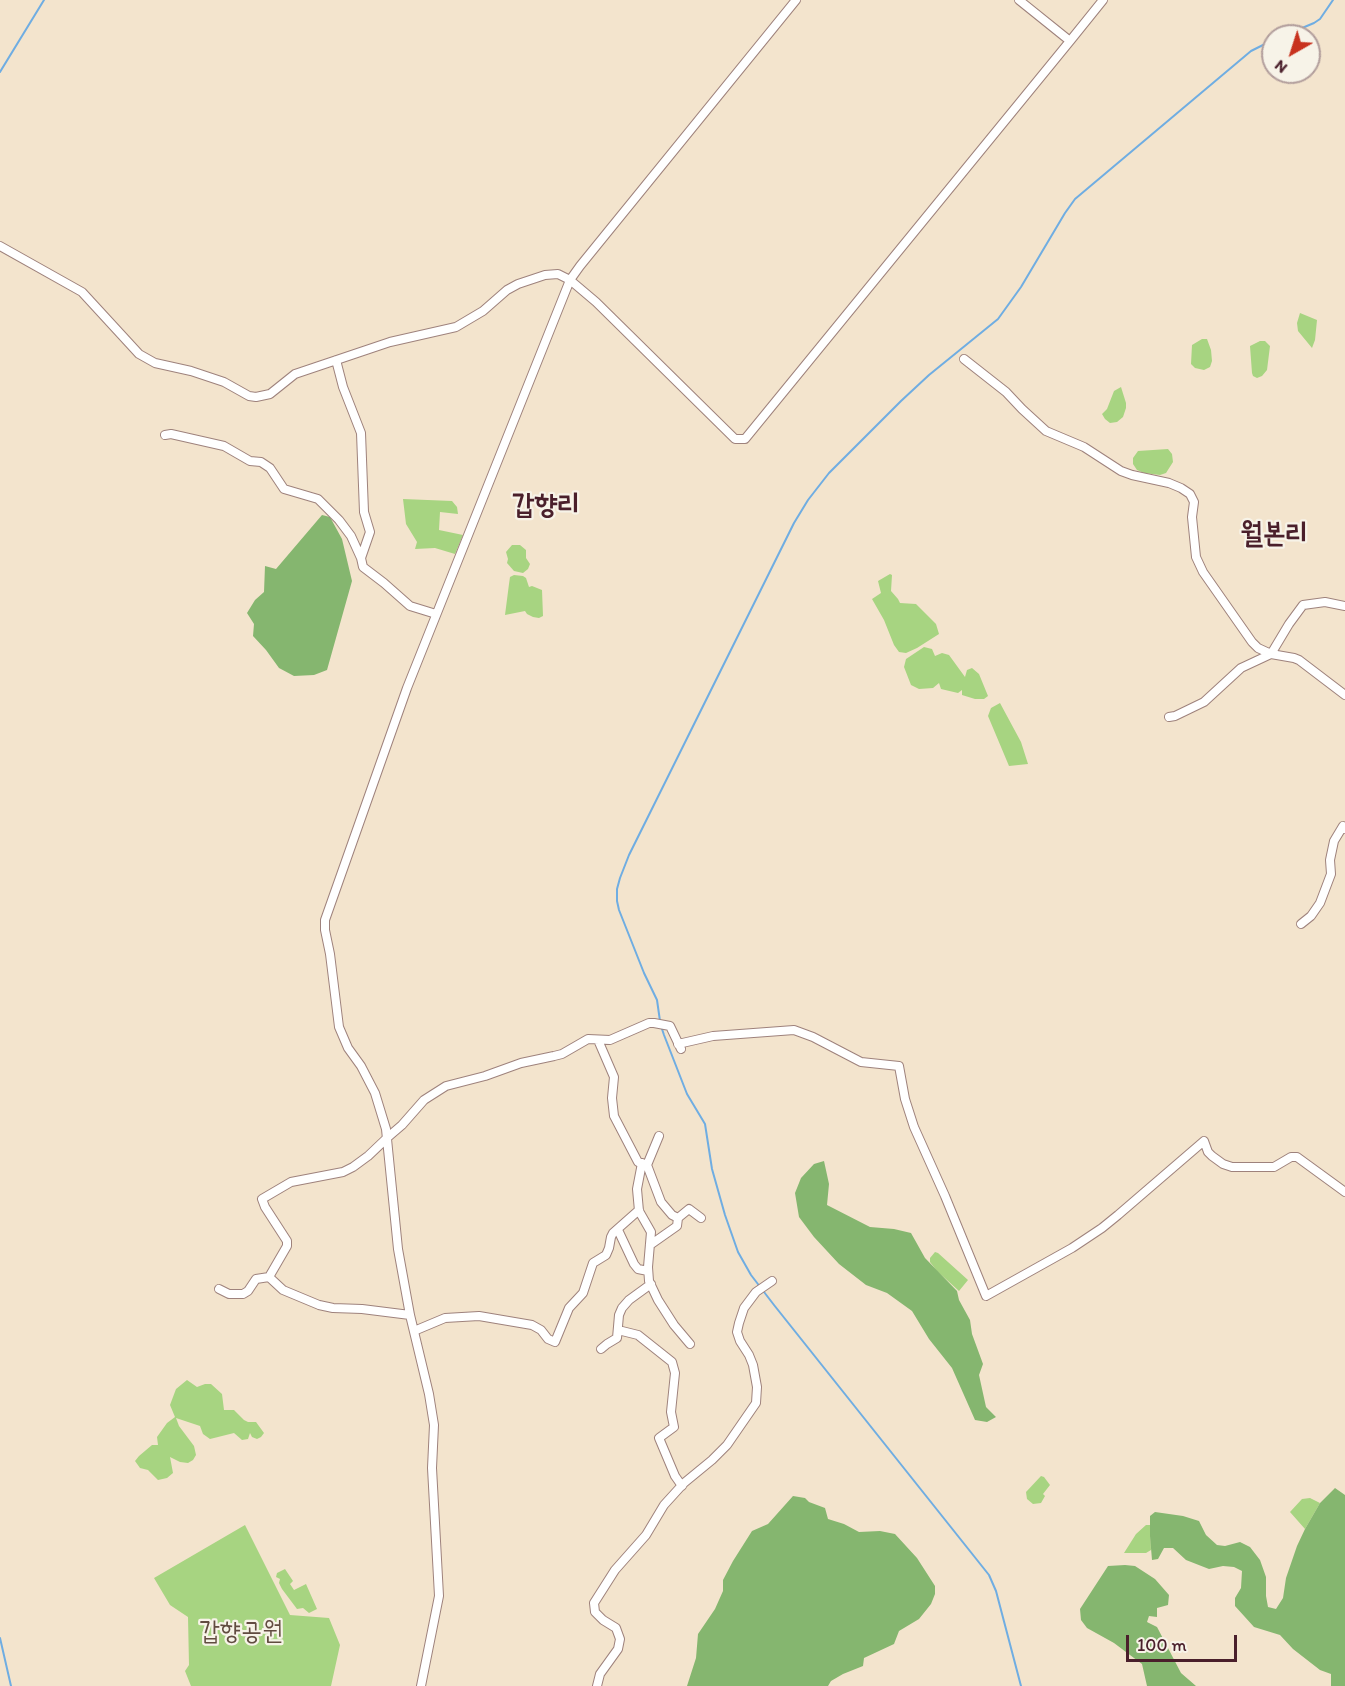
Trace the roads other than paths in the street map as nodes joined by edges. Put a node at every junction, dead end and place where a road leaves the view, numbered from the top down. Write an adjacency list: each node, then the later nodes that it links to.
1 (796, 0): 6 (street)
2 (1019, 0): 4 (street)
3 (1103, 0): 4 (street)
4 (1070, 41): 6 (street)
5 (0, 246): 8 (street)
6 (570, 280): 8 (street); 12 (street)
7 (964, 359): 13 (street)
8 (336, 360): 10 (street)
9 (165, 435): 10 (street)
10 (362, 558): 12 (street)
11 (1345, 606): 13 (street)
12 (436, 614): 20 (street)
13 (1271, 654): 14 (street); 15 (street)
14 (1345, 695)
15 (1169, 717)
16 (1345, 829): 17 (street)
17 (1301, 924)
18 (598, 1040): 20 (street); 21 (street); 22 (street)
19 (659, 1136): 21 (street)
20 (388, 1137): 29 (street); 33 (street)
21 (645, 1164): 23 (street); 24 (street)
22 (1345, 1192)
23 (639, 1210): 26 (street); 27 (street)
24 (678, 1218): 25 (street); 27 (street)
25 (701, 1218)
26 (618, 1230): 28 (street); 34 (street)
27 (650, 1245): 28 (street)
28 (648, 1271): 31 (street)
29 (269, 1277): 32 (street); 33 (street)
30 (770, 1283): 38 (street)
31 (651, 1284): 35 (street); 36 (street)
32 (219, 1289)
33 (410, 1315): 34 (street)
34 (414, 1330): 39 (street)
35 (618, 1330): 37 (street); 38 (street)
36 (690, 1344)
37 (601, 1349)
38 (682, 1486): 40 (street)
39 (421, 1686)
40 (597, 1686)

